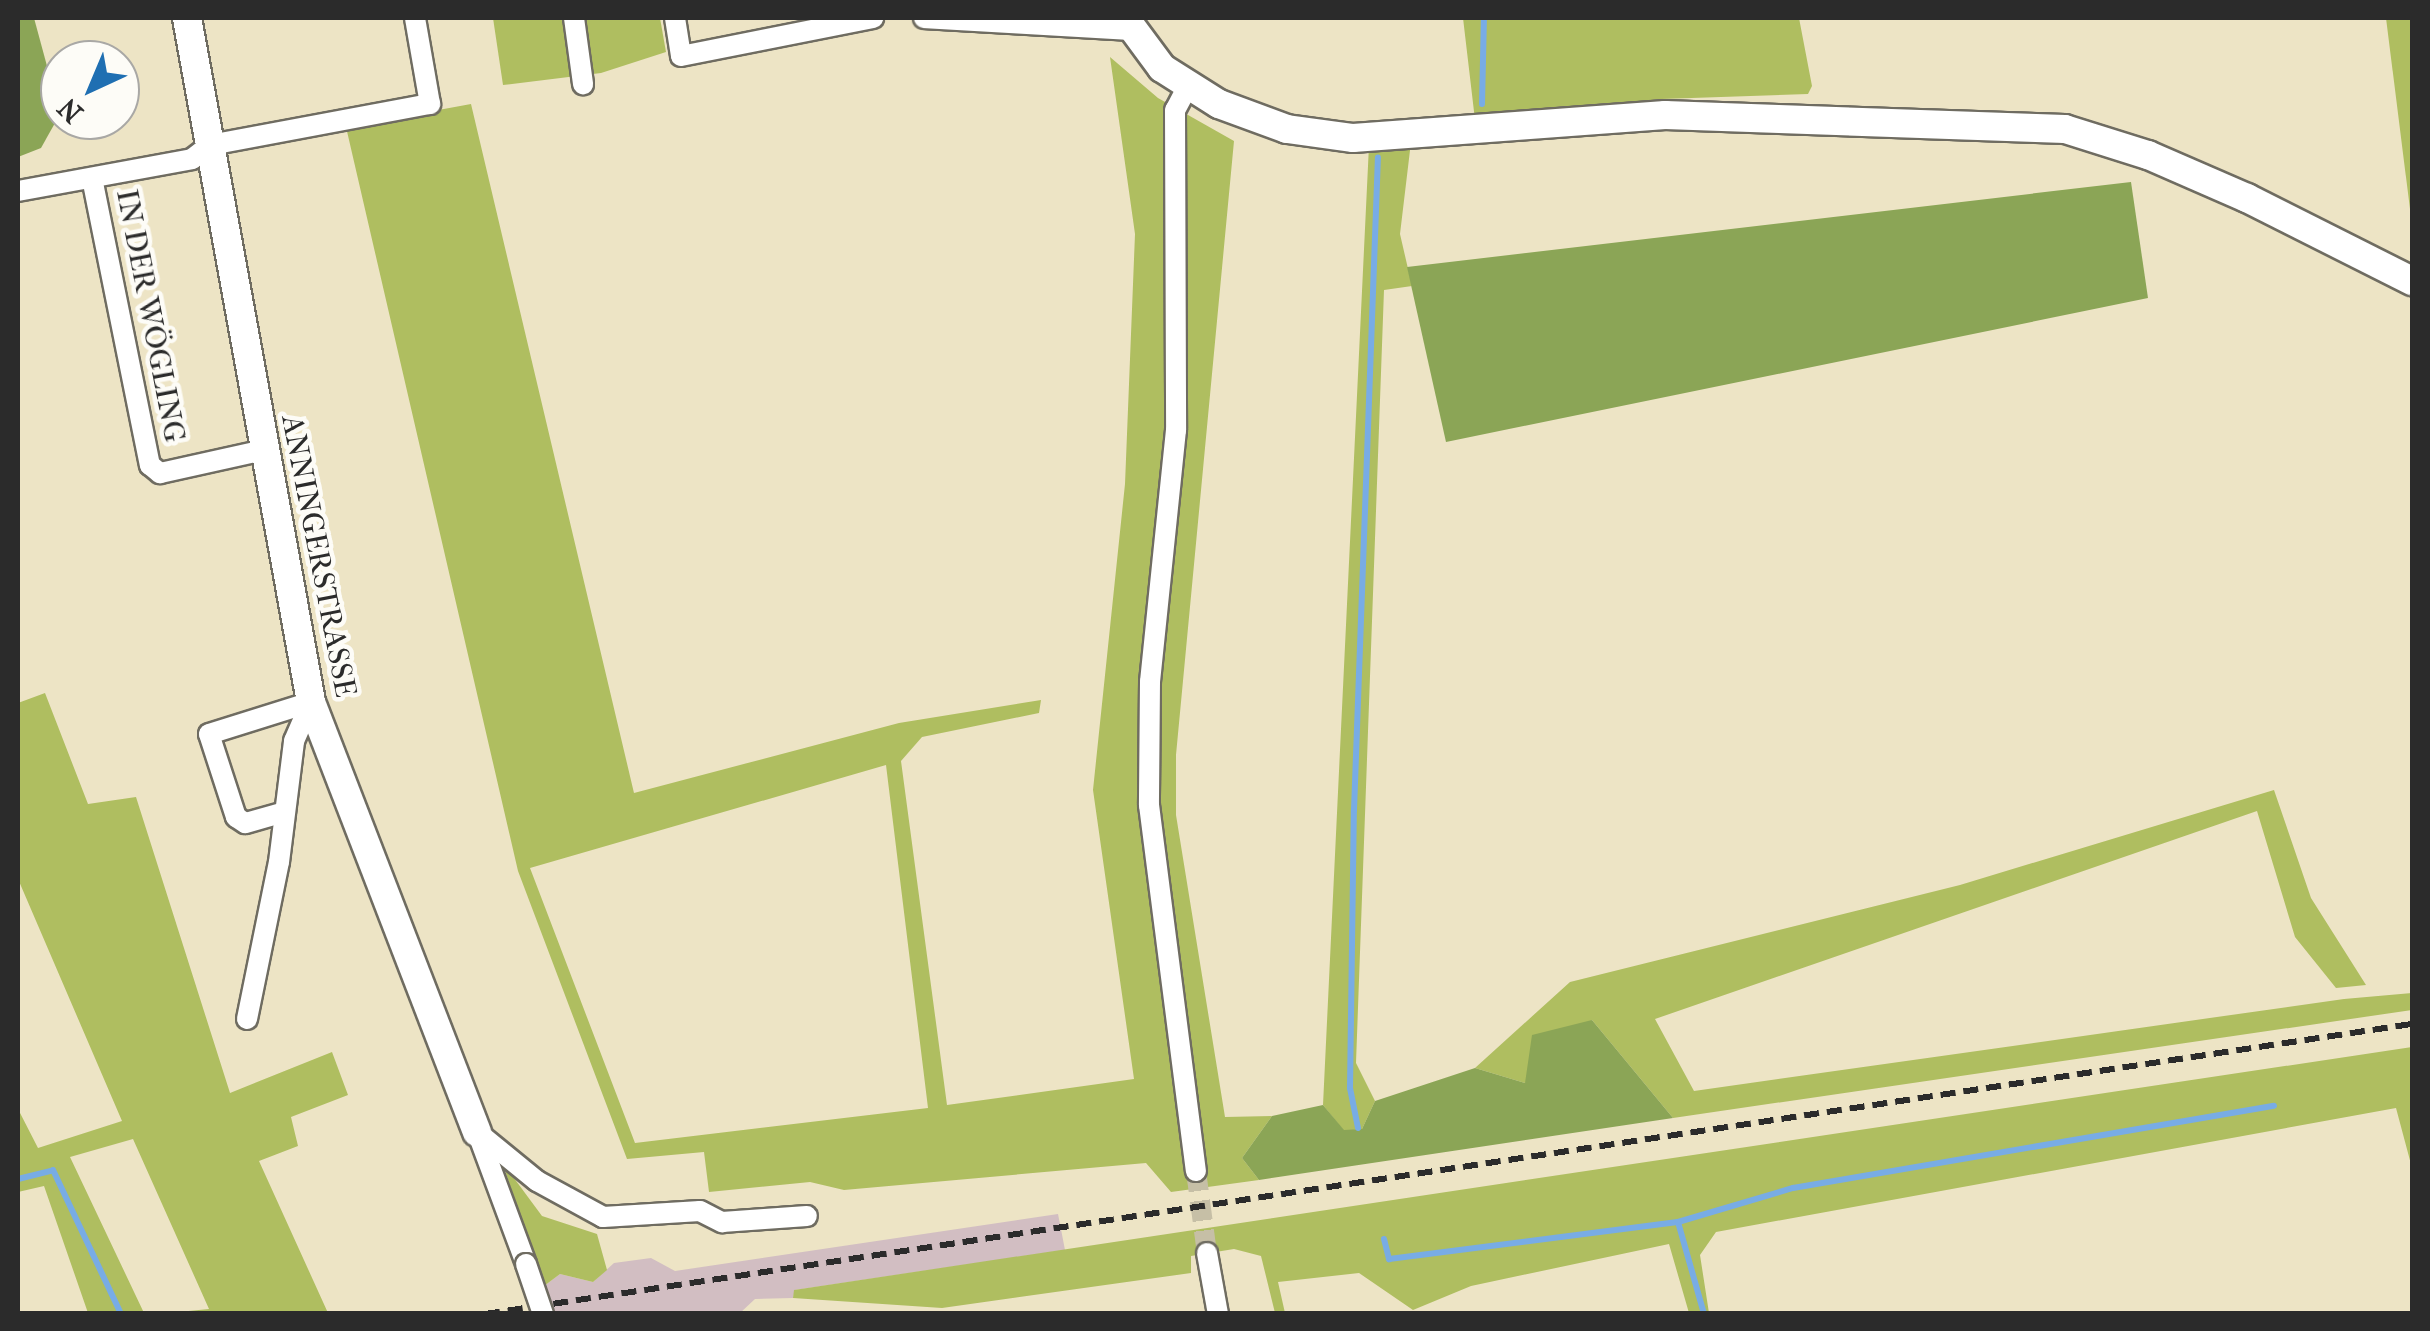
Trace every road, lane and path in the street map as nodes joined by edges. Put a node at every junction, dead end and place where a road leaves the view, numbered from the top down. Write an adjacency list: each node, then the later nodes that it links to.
1 (187, 18): 13 (street, ANNINGERSTRASSE)
2 (414, 18): 13 (street)
3 (574, 18): 11 (street)
4 (675, 18): 10 (street)
5 (865, 18): 6 (street); 10 (street)
6 (873, 18)
7 (924, 18): 8 (street)
8 (972, 19): 9 (street)
9 (1128, 24): 12 (street)
10 (772, 25)
11 (583, 84)
12 (1188, 86): 16 (street); 22 (street)
13 (210, 145): 14 (street, IN DER WÖGLING); 17 (street, ANNINGERSTRASSE)
14 (92, 178): 15 (street, IN DER WÖGLING); 17 (street, IN DER WÖGLING)
15 (18, 191)
16 (2412, 281)
17 (264, 450): 18 (street, ANNINGERSTRASSE)
18 (311, 702): 19 (street); 19 (street); 21 (street, ANNINGERSTRASSE)
19 (281, 813): 20 (street)
20 (247, 1020)
21 (477, 1132): 23 (street, ANNINGERSTRASSE); 25 (street, ANNINGERSTRASSE, bridge)
22 (1196, 1171)
23 (807, 1216)
24 (1207, 1254): 26 (street)
25 (543, 1314)
26 (1218, 1314)

